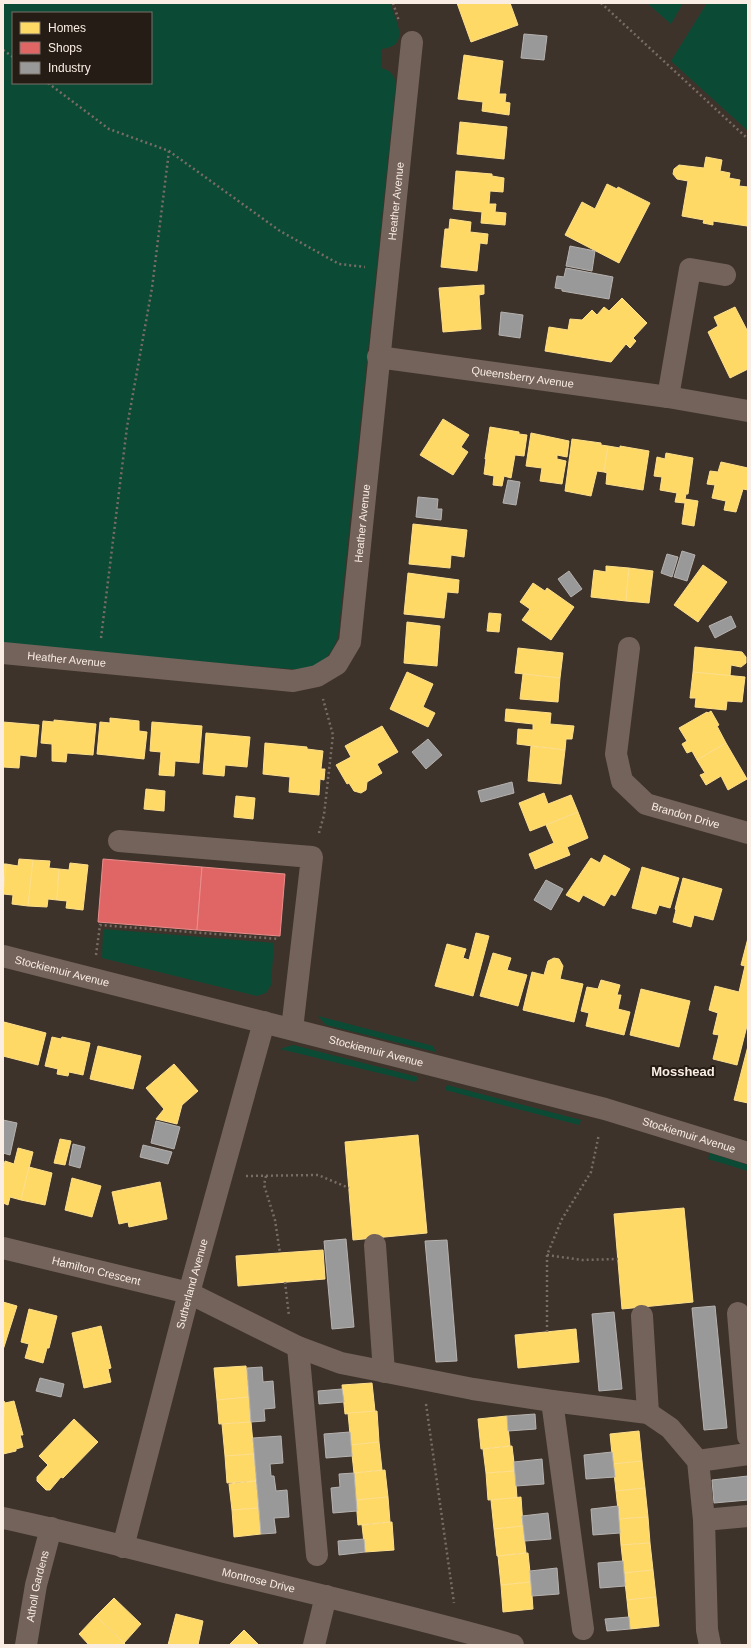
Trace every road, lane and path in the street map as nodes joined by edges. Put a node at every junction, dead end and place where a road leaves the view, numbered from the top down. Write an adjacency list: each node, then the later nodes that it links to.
1 (601, 3): 6 (path)
2 (412, 42): 8 (street, Heather Avenue)
3 (3, 50): 4 (path)
4 (12, 56)
5 (49, 84): 7 (path)
6 (748, 139)
7 (169, 151): 8 (path); 15 (path)
8 (389, 269): 10 (street, Heather Avenue)
9 (725, 275): 11 (street)
10 (378, 357): 11 (street, Queensberry Avenue); 16 (street, Heather Avenue)
11 (668, 397): 12 (street, Queensberry Avenue)
12 (748, 411)
13 (629, 648): 17 (street, Brandon Drive)
14 (3, 653): 15 (street, Heather Avenue)
15 (98, 663): 16 (street, Heather Avenue)
16 (317, 676): 19 (path)
17 (748, 833)
18 (119, 841): 19 (street)
19 (312, 857): 24 (street)
20 (280, 939): 22 (path)
21 (3, 956): 22 (street, Stockiemuir Avenue)
22 (93, 979): 23 (street, Stockiemuir Avenue)
23 (264, 1022): 24 (street, Stockiemuir Avenue); 27 (street, Sutherland Avenue)
24 (292, 1029): 26 (street, Stockiemuir Avenue)
25 (599, 1134): 33 (path)
26 (748, 1152)
27 (222, 1176): 28 (path); 36 (street, Sutherland Avenue)
28 (266, 1176): 29 (path); 32 (path)
29 (349, 1188)
30 (375, 1245): 42 (street)
31 (3, 1248): 36 (street, Hamilton Crescent)
32 (280, 1253)
33 (547, 1255): 34 (path); 39 (path)
34 (618, 1259)
35 (285, 1282): 40 (path)
36 (189, 1293): 40 (street, Hamilton Crescent); 53 (street, Sutherland Avenue)
37 (738, 1313): 46 (street)
38 (642, 1316): 45 (street)
39 (547, 1332)
40 (277, 1337): 41 (street, Hamilton Crescent)
41 (298, 1347): 42 (street, Hamilton Crescent); 54 (street)
42 (384, 1372): 43 (street, Hamilton Crescent)
43 (422, 1380): 44 (street, Hamilton Crescent); 57 (path)
44 (552, 1401): 45 (street, Hamilton Crescent); 56 (street)
45 (648, 1413): 48 (street)
46 (748, 1436)
47 (748, 1454): 48 (street)
48 (698, 1462): 51 (street)
49 (748, 1516): 51 (street)
50 (3, 1518): 52 (street, Montrose Drive)
51 (704, 1520): 61 (street)
52 (51, 1528): 53 (street, Montrose Drive); 58 (street, Atholl Gardens)
53 (124, 1547): 55 (street, Montrose Drive)
54 (317, 1555)
55 (326, 1596): 57 (street, Montrose Drive); 59 (street)
56 (583, 1629)
57 (458, 1630): 60 (street, Montrose Drive)
58 (26, 1645)
59 (314, 1645)
60 (513, 1645)
61 (710, 1645)

